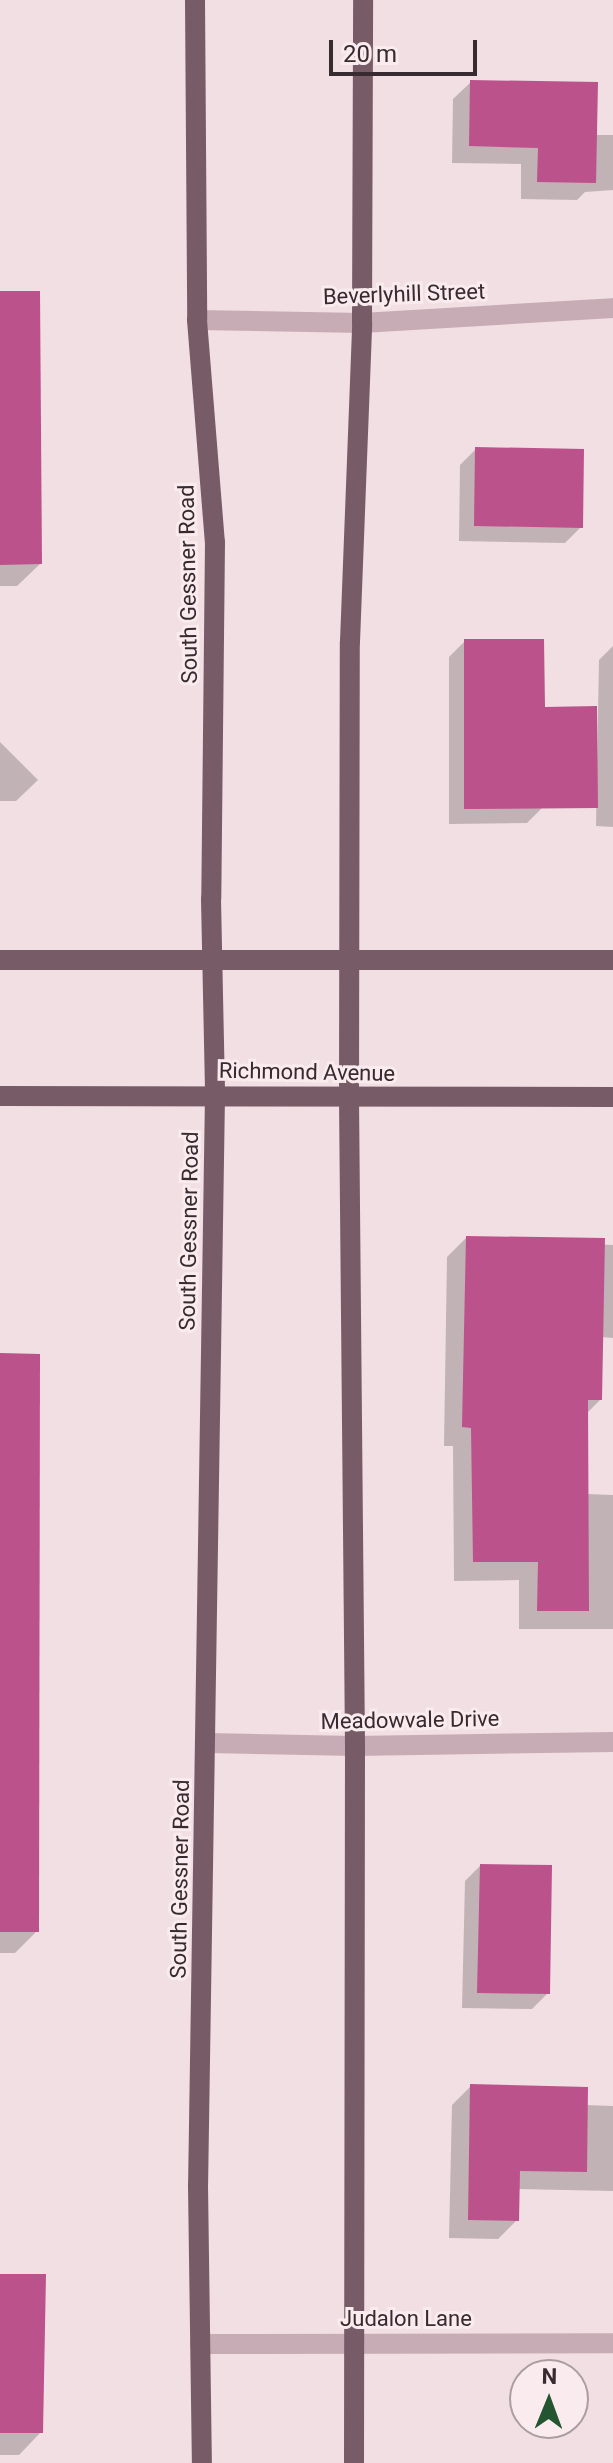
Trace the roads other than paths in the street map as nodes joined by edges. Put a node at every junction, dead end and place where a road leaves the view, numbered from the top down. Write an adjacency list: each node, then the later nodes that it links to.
1 (195, 0): 4 (main road, South Gessner Road)
2 (363, 0): 5 (main road)
3 (613, 308): 5 (street, Beverlyhill Street)
4 (197, 320): 5 (street, Beverlyhill Street); 7 (main road, South Gessner Road)
5 (362, 323): 6 (main road)
6 (351, 958): 7 (main road); 9 (main road); 12 (main road)
7 (214, 959): 8 (main road); 10 (main road, South Gessner Road)
8 (0, 960)
9 (613, 960)
10 (215, 1095): 11 (main road, Richmond Avenue); 12 (main road, Richmond Avenue); 15 (main road, South Gessner Road)
11 (0, 1096)
12 (349, 1097): 13 (main road, Richmond Avenue); 16 (main road)
13 (613, 1097)
14 (613, 1742): 16 (street, Meadowvale Drive)
15 (207, 1743): 16 (street, Meadowvale Drive); 19 (main road, South Gessner Road)
16 (355, 1746): 17 (main road)
17 (352, 2343): 18 (street, Judalon Lane); 19 (street, Judalon Lane); 21 (main road)
18 (613, 2343)
19 (200, 2344): 20 (main road, South Gessner Road)
20 (202, 2463)
21 (354, 2463)

